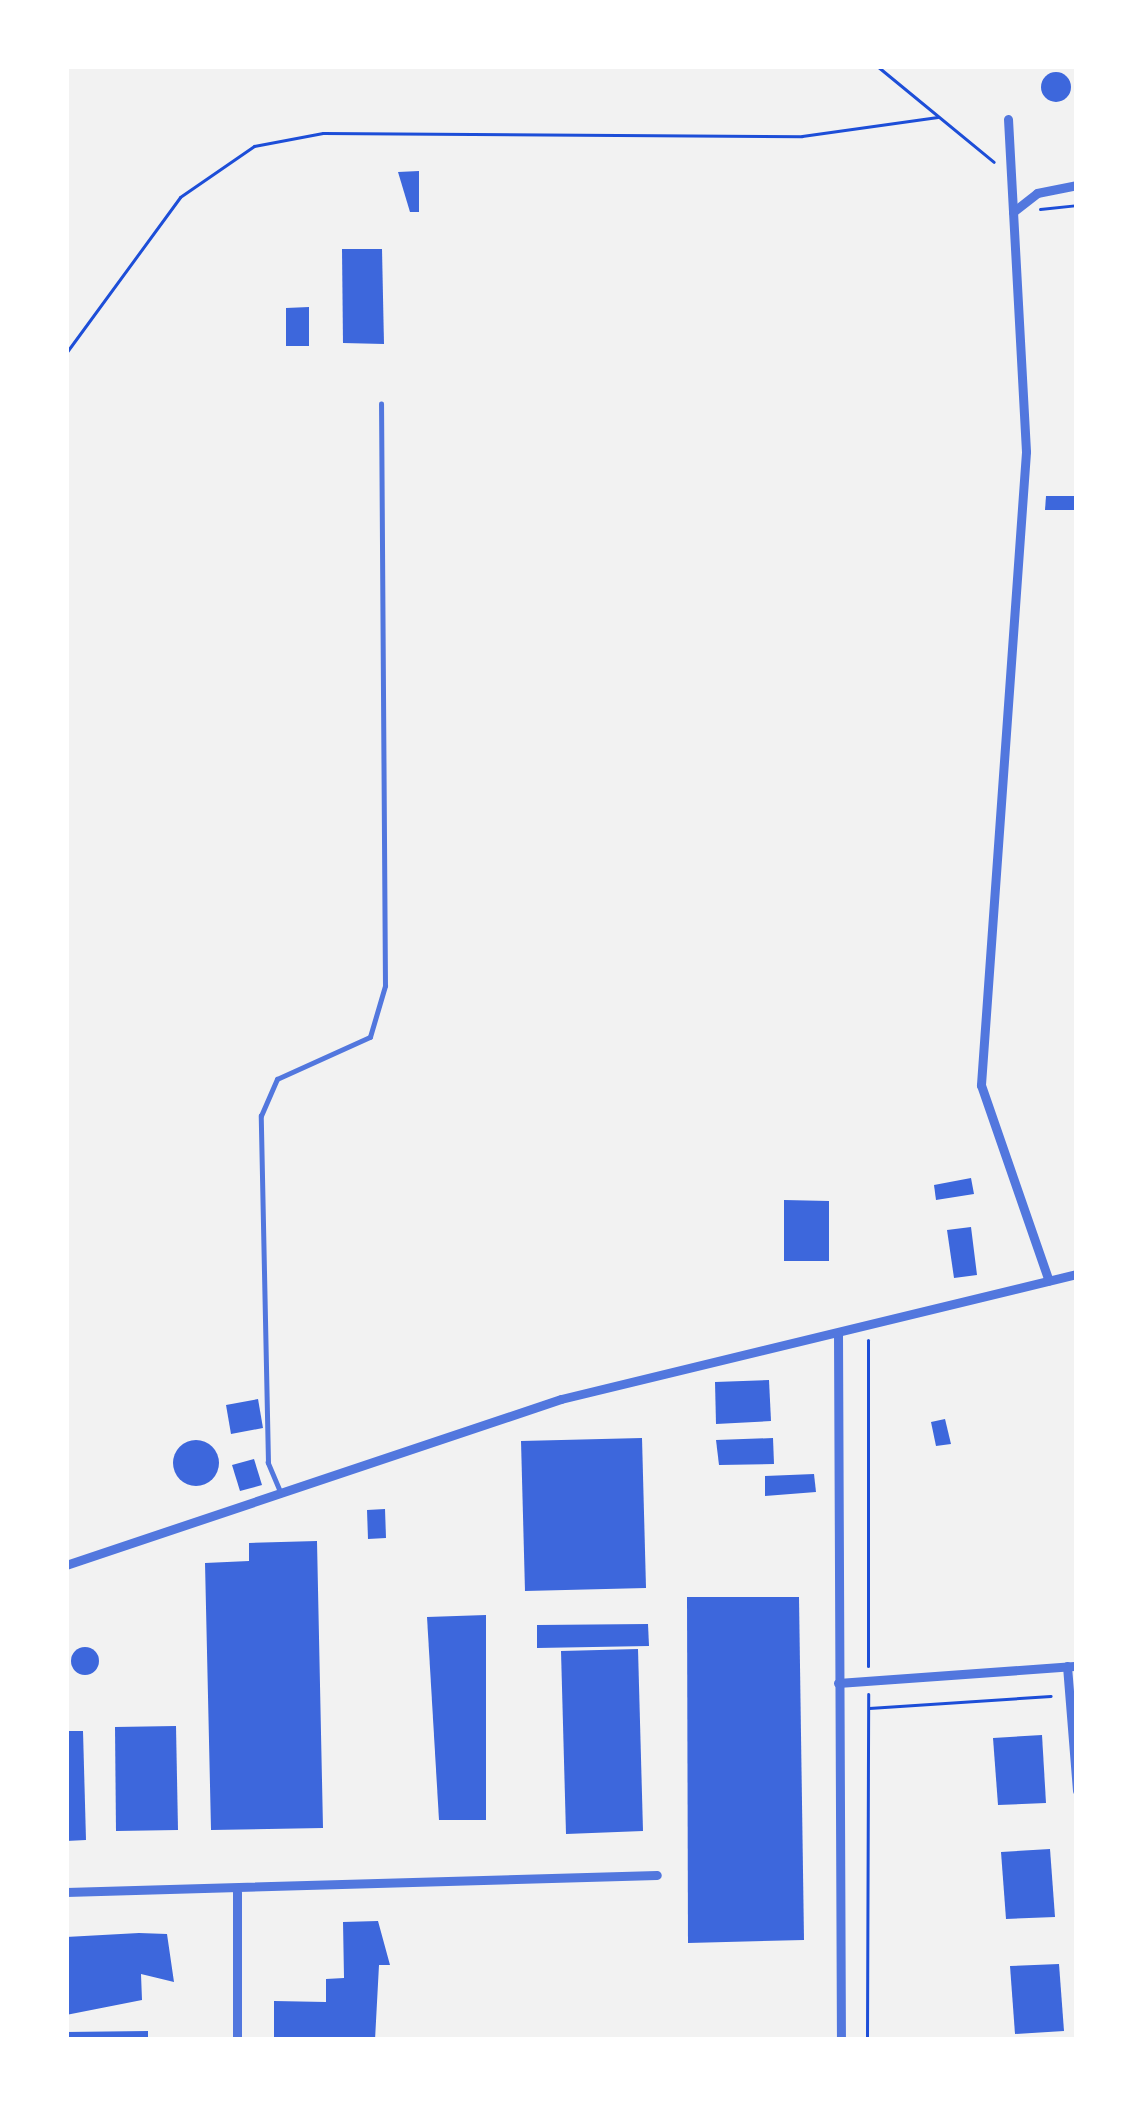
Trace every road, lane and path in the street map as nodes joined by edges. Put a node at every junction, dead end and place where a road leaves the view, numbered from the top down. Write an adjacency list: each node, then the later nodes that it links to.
1 (877, 66): 2 (path)
2 (938, 117): 4 (path); 8 (path)
3 (1008, 118): 7 (street)
4 (997, 165)
5 (1077, 185): 7 (street)
6 (1077, 205): 7 (path)
7 (1012, 212): 11 (street)
8 (66, 353)
9 (381, 404): 14 (lane)
10 (1077, 1274): 11 (street)
11 (1049, 1281): 12 (street)
12 (868, 1322): 13 (street); 17 (path)
13 (838, 1333): 14 (street); 18 (street)
14 (281, 1494): 15 (street)
15 (66, 1564)
16 (1072, 1666): 17 (street); 19 (street)
17 (868, 1681): 18 (street); 20 (path)
18 (838, 1683): 26 (street)
19 (1068, 1694): 20 (path); 21 (street)
20 (867, 1708): 27 (path)
21 (1077, 1791)
22 (657, 1875): 24 (street)
23 (66, 1892): 24 (street)
24 (237, 1892): 25 (street)
25 (236, 2040)
26 (841, 2040)
27 (867, 2040)

